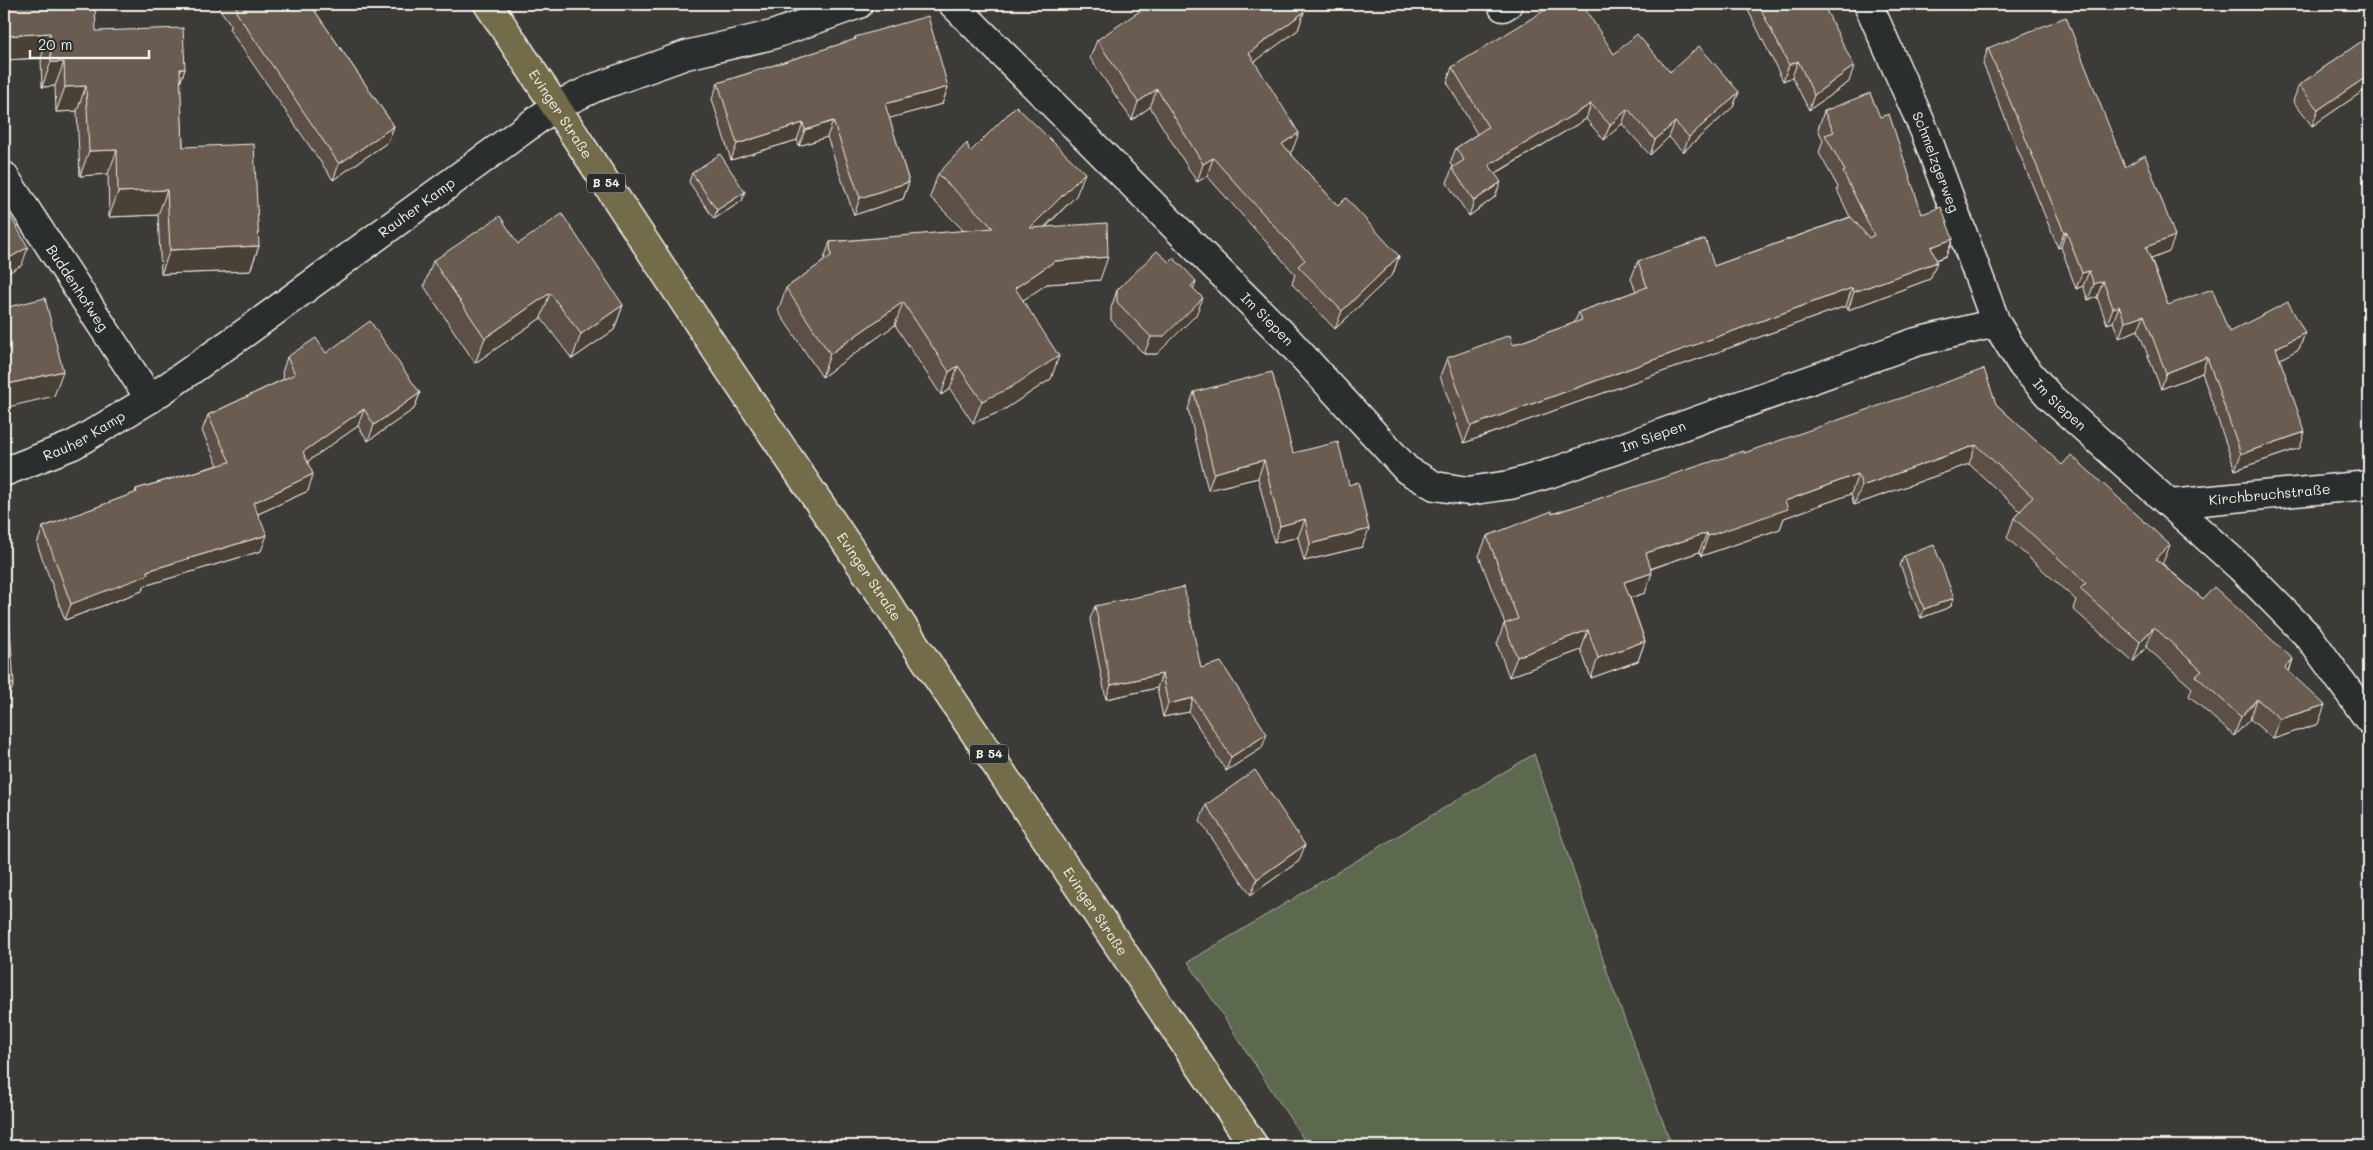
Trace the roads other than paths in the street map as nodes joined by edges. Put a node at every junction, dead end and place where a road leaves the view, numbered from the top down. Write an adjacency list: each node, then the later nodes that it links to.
1 (488, 4): 5 (main road, Evinger Straße / B 54)
2 (859, 4): 5 (street, Rauher Kamp)
3 (953, 4): 7 (street, Im Siepen)
4 (1868, 4): 7 (street, Schmelzgerweg)
5 (556, 106): 8 (street, Rauher Kamp); 13 (main road, Evinger Straße / B 54)
6 (4, 176): 8 (street, Buddenhofweg)
7 (1996, 323): 11 (street, Im Siepen)
8 (150, 399): 9 (street, Rauher Kamp)
9 (4, 472)
10 (2369, 485): 11 (street, Kirchbruchstraße)
11 (2170, 504): 12 (street, Im Siepen)
12 (2369, 720)
13 (1254, 1146)

